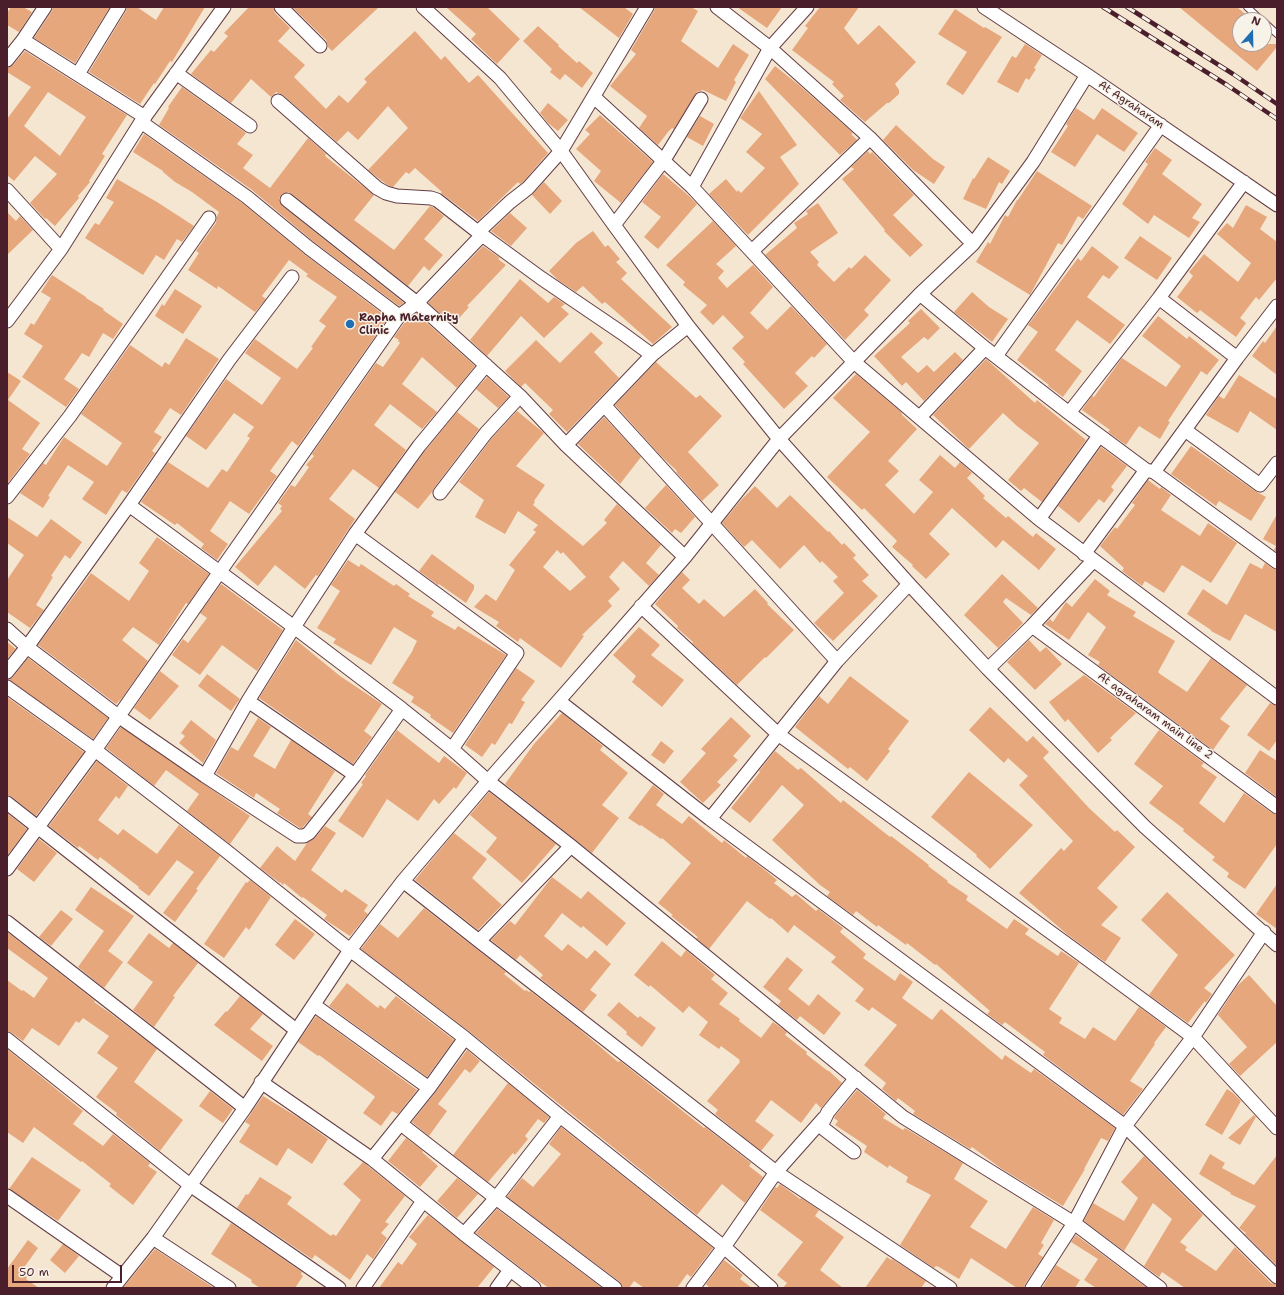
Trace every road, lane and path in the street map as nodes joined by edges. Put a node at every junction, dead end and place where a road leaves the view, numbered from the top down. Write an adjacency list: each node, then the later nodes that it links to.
1 (45, 7): 10 (street)
2 (119, 7): 15 (street)
3 (224, 7): 14 (street)
4 (281, 7): 11 (street)
5 (423, 7): 24 (street)
6 (717, 7): 12 (street)
7 (807, 7): 12 (street)
8 (984, 7): 16 (street, At Agraharam)
9 (642, 9): 17 (street)
10 (23, 40): 13 (street); 15 (street)
11 (320, 46)
12 (770, 48): 23 (street); 27 (street)
13 (7, 60)
14 (176, 73): 20 (street); 22 (street)
15 (78, 74): 20 (street)
16 (1087, 75): 21 (street, At Agraharam); 34 (street)
17 (594, 97): 24 (street); 25 (street)
18 (700, 99): 25 (street)
19 (278, 101): 33 (street)
20 (143, 119): 35 (street); 42 (street)
21 (1161, 125): 26 (street, At Agraharam); 45 (street)
22 (250, 126)
23 (870, 138): 34 (street); 36 (street)
24 (562, 151): 32 (street); 33 (street)
25 (664, 160): 27 (street); 32 (street)
26 (1244, 182): 30 (street, At Agraharam); 39 (street)
27 (692, 187): 36 (street)
28 (7, 190): 35 (street)
29 (287, 200): 40 (street)
30 (1277, 205)
31 (209, 218): 61 (street)
32 (614, 225): 44 (street)
33 (480, 234): 40 (street); 46 (street)
34 (973, 244): 38 (street)
35 (61, 249): 43 (street)
36 (752, 252): 48 (street)
37 (292, 277): 62 (street)
38 (920, 294): 45 (street); 48 (street)
39 (1159, 298): 47 (street); 52 (street)
40 (417, 303): 42 (street); 49 (street)
41 (1277, 306): 47 (street)
42 (399, 316): 69 (street)
43 (7, 321)
44 (688, 326): 46 (street); 56 (street)
45 (990, 352): 52 (street); 53 (street)
46 (652, 355): 51 (street)
47 (1237, 358): 54 (street)
48 (854, 362): 53 (street); 56 (street)
49 (486, 365): 50 (street); 65 (street)
50 (520, 396): 57 (street); 60 (street)
51 (604, 405): 57 (street); 64 (street)
52 (1069, 413): 55 (street)
53 (920, 417): 63 (street)
54 (1185, 430): 58 (street); 59 (street)
55 (1099, 436): 59 (street); 63 (street)
56 (778, 439): 64 (street); 70 (street)
57 (566, 445): 66 (street)
58 (1277, 463)
59 (1150, 471): 67 (street); 68 (street)
60 (440, 493)
61 (7, 497)
62 (129, 505): 69 (street); 75 (street)
63 (1039, 519): 67 (street)
64 (712, 524): 66 (street); 76 (street)
65 (355, 534): 73 (street); 86 (street)
66 (685, 557): 71 (street)
67 (1088, 557): 72 (street); 80 (street)
68 (1277, 562)
69 (220, 573): 73 (street); 84 (street)
70 (908, 584): 76 (street); 77 (street)
71 (641, 606): 82 (street); 85 (street)
72 (1032, 626): 77 (street); 92 (street, At agraharam main line 2)
73 (294, 627): 81 (street); 83 (street)
74 (7, 629): 75 (street)
75 (27, 647): 78 (street); 84 (street)
76 (837, 661): 85 (street)
77 (988, 669): 99 (street)
78 (7, 672)
79 (7, 687): 87 (street)
80 (1277, 698)
81 (248, 701): 88 (street); 89 (street)
82 (559, 701): 90 (street); 93 (street)
83 (402, 709): 86 (street); 88 (street)
84 (118, 716): 87 (street); 89 (street)
85 (778, 734): 93 (street); 105 (street)
86 (452, 749): 90 (street)
87 (95, 750): 94 (street); 102 (street)
88 (355, 775): 89 (street)
89 (205, 776)
90 (488, 781): 95 (street); 97 (street)
91 (7, 803): 94 (street)
92 (1277, 807)
93 (710, 819): 115 (street)
94 (37, 828): 96 (street); 104 (street)
95 (571, 846): 100 (street); 108 (street)
96 (7, 869)
97 (403, 881): 100 (street); 102 (street)
98 (7, 922): 111 (street)
99 (1264, 932): 101 (street); 105 (street)
100 (478, 941): 119 (street)
101 (1277, 945)
102 (350, 950): 103 (street); 106 (street)
103 (314, 1005): 104 (street); 110 (street)
104 (296, 1030): 109 (street)
105 (1193, 1037): 115 (street); 116 (street)
106 (465, 1038): 110 (street); 112 (street)
107 (7, 1039): 120 (street)
108 (856, 1078): 113 (street); 124 (street)
109 (261, 1082): 111 (street); 118 (street)
110 (429, 1088): 114 (street)
111 (245, 1108): 120 (street)
112 (560, 1116): 122 (street); 127 (street)
113 (824, 1118): 117 (street); 119 (street)
114 (401, 1124): 118 (street); 122 (street)
115 (1126, 1126): 124 (street); 130 (street)
116 (1277, 1128)
117 (854, 1152)
118 (372, 1159): 123 (street)
119 (776, 1172): 127 (street); 140 (street)
120 (190, 1185): 126 (street); 133 (street)
121 (7, 1196): 129 (street)
122 (496, 1198): 125 (street); 137 (street)
123 (423, 1201): 125 (street); 134 (street)
124 (1074, 1223): 141 (street); 142 (street)
125 (464, 1234): 128 (street)
126 (152, 1238): 129 (street); 132 (street)
127 (724, 1247): 138 (street); 139 (street)
128 (510, 1270): 135 (street); 136 (street)
129 (122, 1276): 131 (street)
130 (1277, 1276)
131 (113, 1288)
132 (229, 1288)
133 (339, 1288)
134 (363, 1288)
135 (497, 1288)
136 (534, 1288)
137 (615, 1288)
138 (693, 1288)
139 (771, 1288)
140 (950, 1288)
141 (1032, 1288)
142 (1160, 1288)

